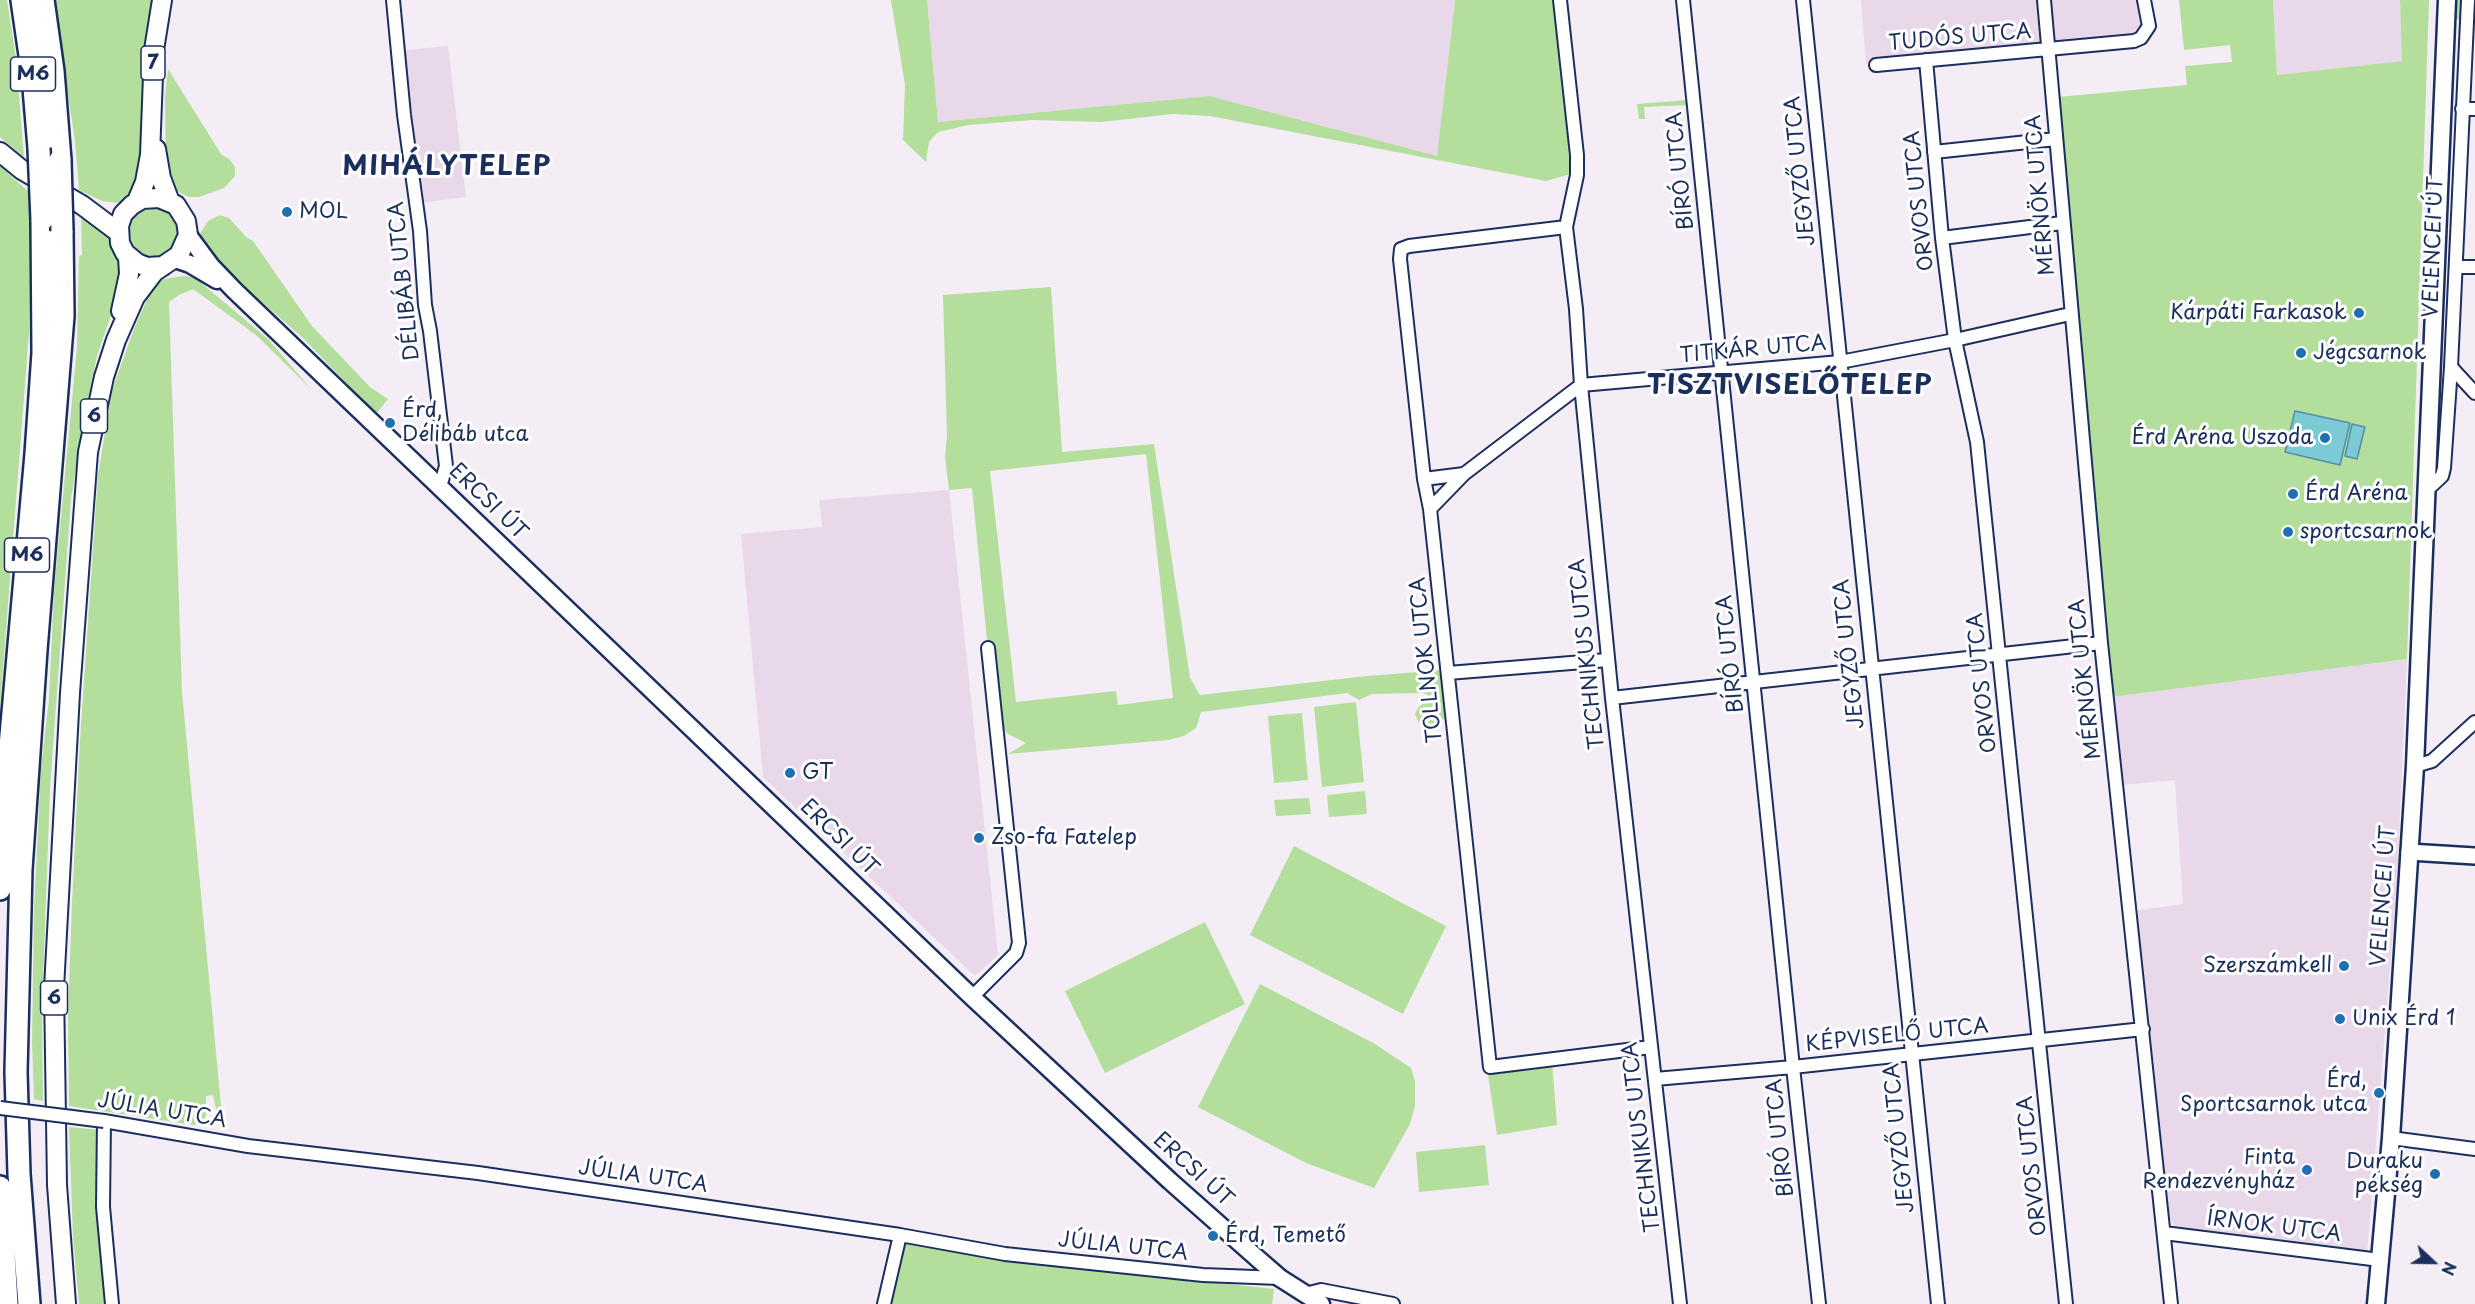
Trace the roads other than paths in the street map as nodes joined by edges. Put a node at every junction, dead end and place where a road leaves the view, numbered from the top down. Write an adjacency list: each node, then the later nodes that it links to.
1 (22, 0): 59 (highway, M6, bridge)
2 (43, 0): 78 (highway, M6, bridge)
3 (162, 0): 17 (main road, 7)
4 (393, 0): 44 (street, DÉLIBÁB UTCA)
5 (1560, 0): 25 (street, TECHNIKUS UTCA)
6 (1683, 0): 39 (street, BÍRÓ UTCA)
7 (1803, 0): 37 (street, JEGYZŐ UTCA)
8 (2044, 0): 12 (street, MÉRNÖK UTCA)
9 (2144, 0): 12 (street)
10 (2447, 0): 45 (main road, VELENCEI ÚT)
11 (2468, 0): 15 (street, VELENCEI ÚT)
12 (2048, 50): 13 (street, TUDÓS UTCA); 18 (street, MÉRNÖK UTCA)
13 (1926, 60): 14 (street, TUDÓS UTCA); 20 (street, ORVOS UTCA)
14 (1876, 64)
15 (2462, 109): 16 (street); 31 (street, VELENCEI ÚT)
16 (2475, 109)
17 (152, 128): 21 (main road, 7); 23 (main road, 7)
18 (2056, 139): 20 (street); 24 (street, MÉRNÖK UTCA)
19 (0, 152): 22 (main road)
20 (1934, 152): 28 (street, ORVOS UTCA)
21 (170, 202): 23 (main road); 27 (main road)
22 (81, 205): 23 (main road); 26 (main road)
23 (132, 205): 26 (main road)
24 (2062, 223): 28 (street); 34 (street, MÉRNÖK UTCA)
25 (1566, 227): 40 (street, TECHNIKUS UTCA); 43 (street, TOLLNOK UTCA)
26 (118, 232): 29 (main road, 6)
27 (188, 235): 30 (main road, 6); 33 (main road, ERCSI ÚT)
28 (1942, 238): 36 (street, ORVOS UTCA)
29 (128, 257): 30 (main road); 35 (main road, 6)
30 (169, 262): 33 (main road, ERCSI ÚT); 35 (main road, 6)
31 (2456, 267): 32 (street); 38 (street, VELENCEI ÚT)
32 (2475, 267)
33 (234, 290): 44 (main road, ERCSI ÚT)
34 (2070, 314): 36 (street, TITKÁR UTCA); 47 (street, MÉRNÖK UTCA)
35 (116, 340): 79 (main road, 6)
36 (1955, 340): 37 (street, TITKÁR UTCA); 49 (street, ORVOS UTCA)
37 (1840, 362): 39 (street, TITKÁR UTCA); 51 (street, JEGYZŐ UTCA)
38 (2451, 368): 41 (street); 45 (street, VELENCEI ÚT)
39 (1722, 372): 40 (street, TITKÁR UTCA); 53 (street, BÍRÓ UTCA)
40 (1581, 385): 42 (street); 50 (street, TECHNIKUS UTCA)
41 (2475, 393)
42 (1464, 474): 43 (street); 46 (street)
43 (1424, 479): 46 (street, TOLLNOK UTCA)
44 (438, 485): 60 (main road, ERCSI ÚT)
45 (2427, 490): 56 (main road, VELENCEI ÚT)
46 (1430, 509): 52 (street, TOLLNOK UTCA)
47 (2101, 643): 49 (street); 61 (street, MÉRNÖK UTCA)
48 (988, 648): 60 (street)
49 (1999, 654): 51 (street); 62 (street, ORVOS UTCA)
50 (1608, 660): 52 (street); 54 (street, TECHNIKUS UTCA)
51 (1871, 669): 53 (street); 64 (street, JEGYZŐ UTCA)
52 (1448, 673): 63 (street, TOLLNOK UTCA)
53 (1753, 682): 54 (street); 65 (street, BÍRÓ UTCA)
54 (1612, 698): 63 (street, TECHNIKUS UTCA)
55 (2475, 722): 56 (street)
56 (2415, 766): 57 (main road, VELENCEI ÚT)
57 (2409, 852): 58 (street); 69 (main road, VELENCEI ÚT)
58 (2475, 856)
59 (0, 889)
60 (972, 997): 75 (main road, ERCSI ÚT)
61 (2143, 1029): 62 (street, KÉPVISELŐ UTCA); 72 (street, MÉRNÖK UTCA)
62 (2040, 1041): 64 (street, KÉPVISELŐ UTCA); 86 (street, ORVOS UTCA)
63 (1651, 1047): 66 (street, TECHNIKUS UTCA)
64 (1911, 1053): 65 (street, KÉPVISELŐ UTCA); 85 (street, JEGYZŐ UTCA)
65 (1793, 1067): 66 (street, KÉPVISELŐ UTCA); 84 (street, BÍRÓ UTCA)
66 (1655, 1079): 83 (street, TECHNIKUS UTCA)
67 (0, 1108): 68 (street, JÚLIA UTCA, bridge)
68 (104, 1121): 73 (street, JÚLIA UTCA); 80 (street)
69 (2391, 1138): 70 (street); 74 (main road, VELENCEI ÚT)
70 (2475, 1149)
71 (0, 1187): 77 (highway)
72 (2164, 1233): 74 (street, ÍRNOK UTCA); 87 (street, MÉRNÖK UTCA)
73 (900, 1235): 75 (street, JÚLIA UTCA); 81 (street)
74 (2380, 1260): 88 (main road, VELENCEI ÚT)
75 (1281, 1278): 76 (main road, ERCSI ÚT)
76 (1325, 1298): 82 (street)
77 (7, 1304)
78 (29, 1304)
79 (66, 1304)
80 (112, 1304)
81 (884, 1304)
82 (1393, 1304)
83 (1680, 1304)
84 (1819, 1304)
85 (1938, 1304)
86 (2066, 1304)
87 (2171, 1304)
88 (2376, 1304)

